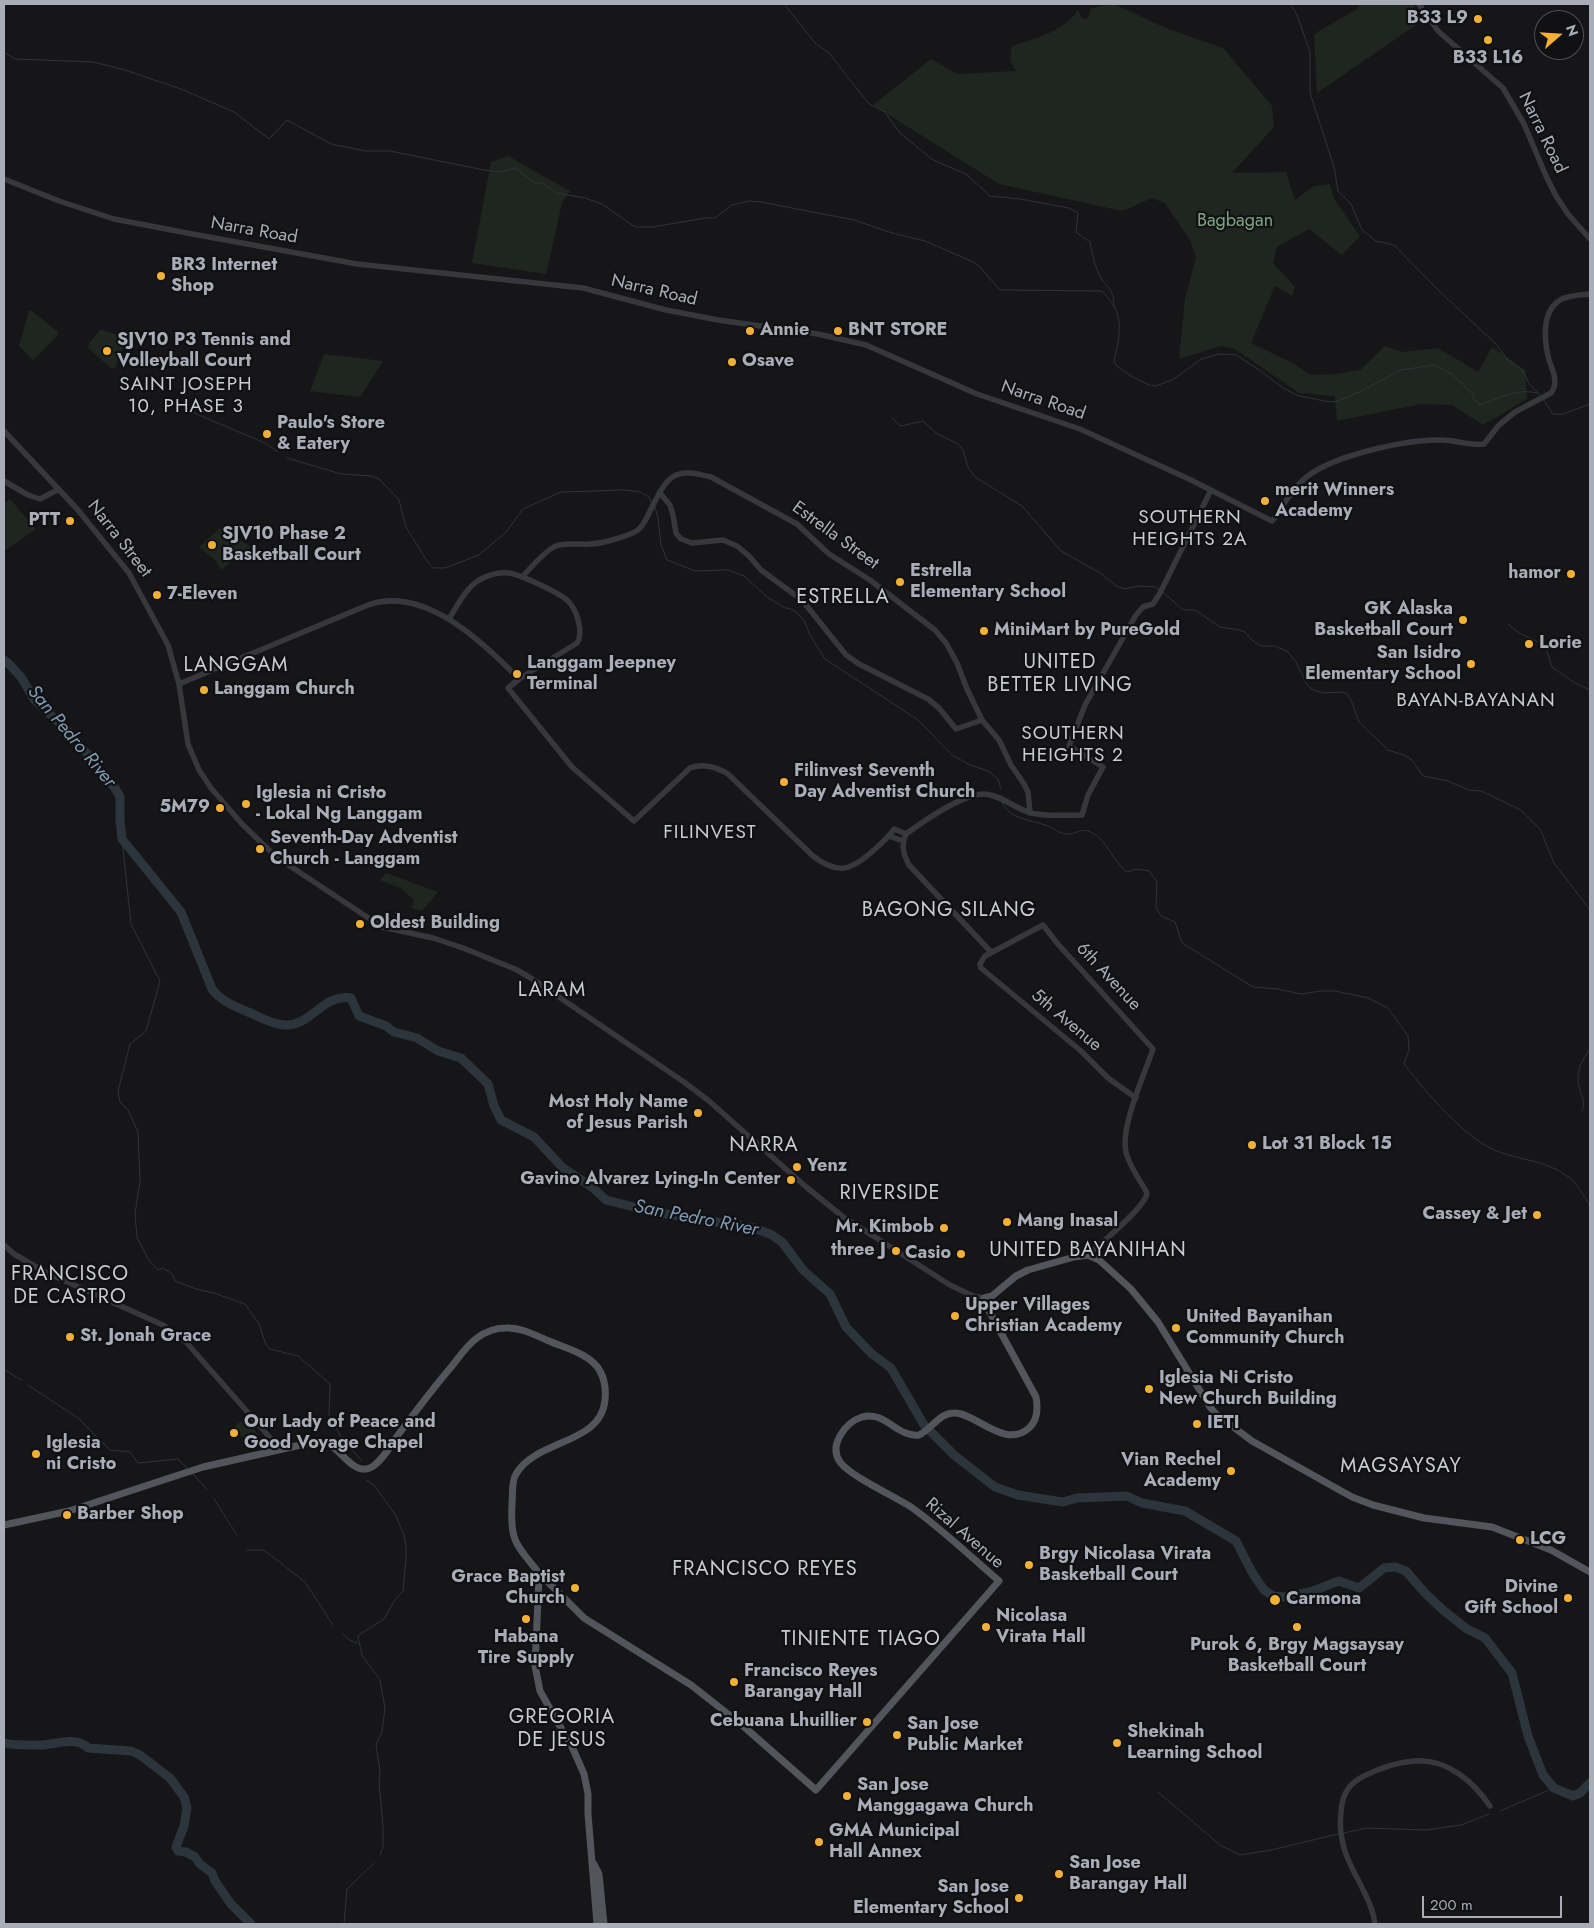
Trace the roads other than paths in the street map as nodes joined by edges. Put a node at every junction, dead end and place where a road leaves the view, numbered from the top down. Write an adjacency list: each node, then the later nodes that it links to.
1 (1419, 4): 3 (street, Narra Road)
2 (4, 179): 8 (street, Narra Road)
3 (1590, 239)
4 (1590, 294): 8 (street, Narra Road)
5 (4, 431): 7 (street, Narra Street)
6 (4, 481): 7 (street)
7 (59, 489): 13 (street, Narra Street)
8 (1211, 490): 15 (street)
9 (660, 493): 10 (street, Estrella Street); 14 (street); 14 (street, Estrella Street)
10 (522, 577): 11 (street); 12 (street)
11 (449, 620): 12 (street); 13 (street)
12 (519, 679): 17 (street)
13 (179, 684): 23 (street, Narra Street)
14 (982, 720): 15 (street, Estrella Street)
15 (1030, 813): 16 (street)
16 (906, 834): 17 (street); 18 (street)
17 (890, 836): 18 (street)
18 (903, 841): 19 (street)
19 (991, 952): 20 (street, 5th Avenue); 20 (street, 6th Avenue)
20 (1136, 1098): 22 (street)
21 (4, 1245): 24 (street)
22 (1088, 1255): 23 (main road); 27 (main road)
23 (984, 1298): 28 (main road, Rizal Avenue)
24 (279, 1448): 25 (main road); 26 (main road, Rizal Avenue)
25 (4, 1525)
26 (538, 1572): 28 (main road, Rizal Avenue); 29 (main road)
27 (1590, 1572)
28 (550, 1584): 29 (main road)
29 (539, 1587): 31 (main road)
30 (1490, 1806): 34 (street)
31 (592, 1861): 32 (main road); 33 (main road)
32 (598, 1924)
33 (604, 1924)
34 (1374, 1924)

